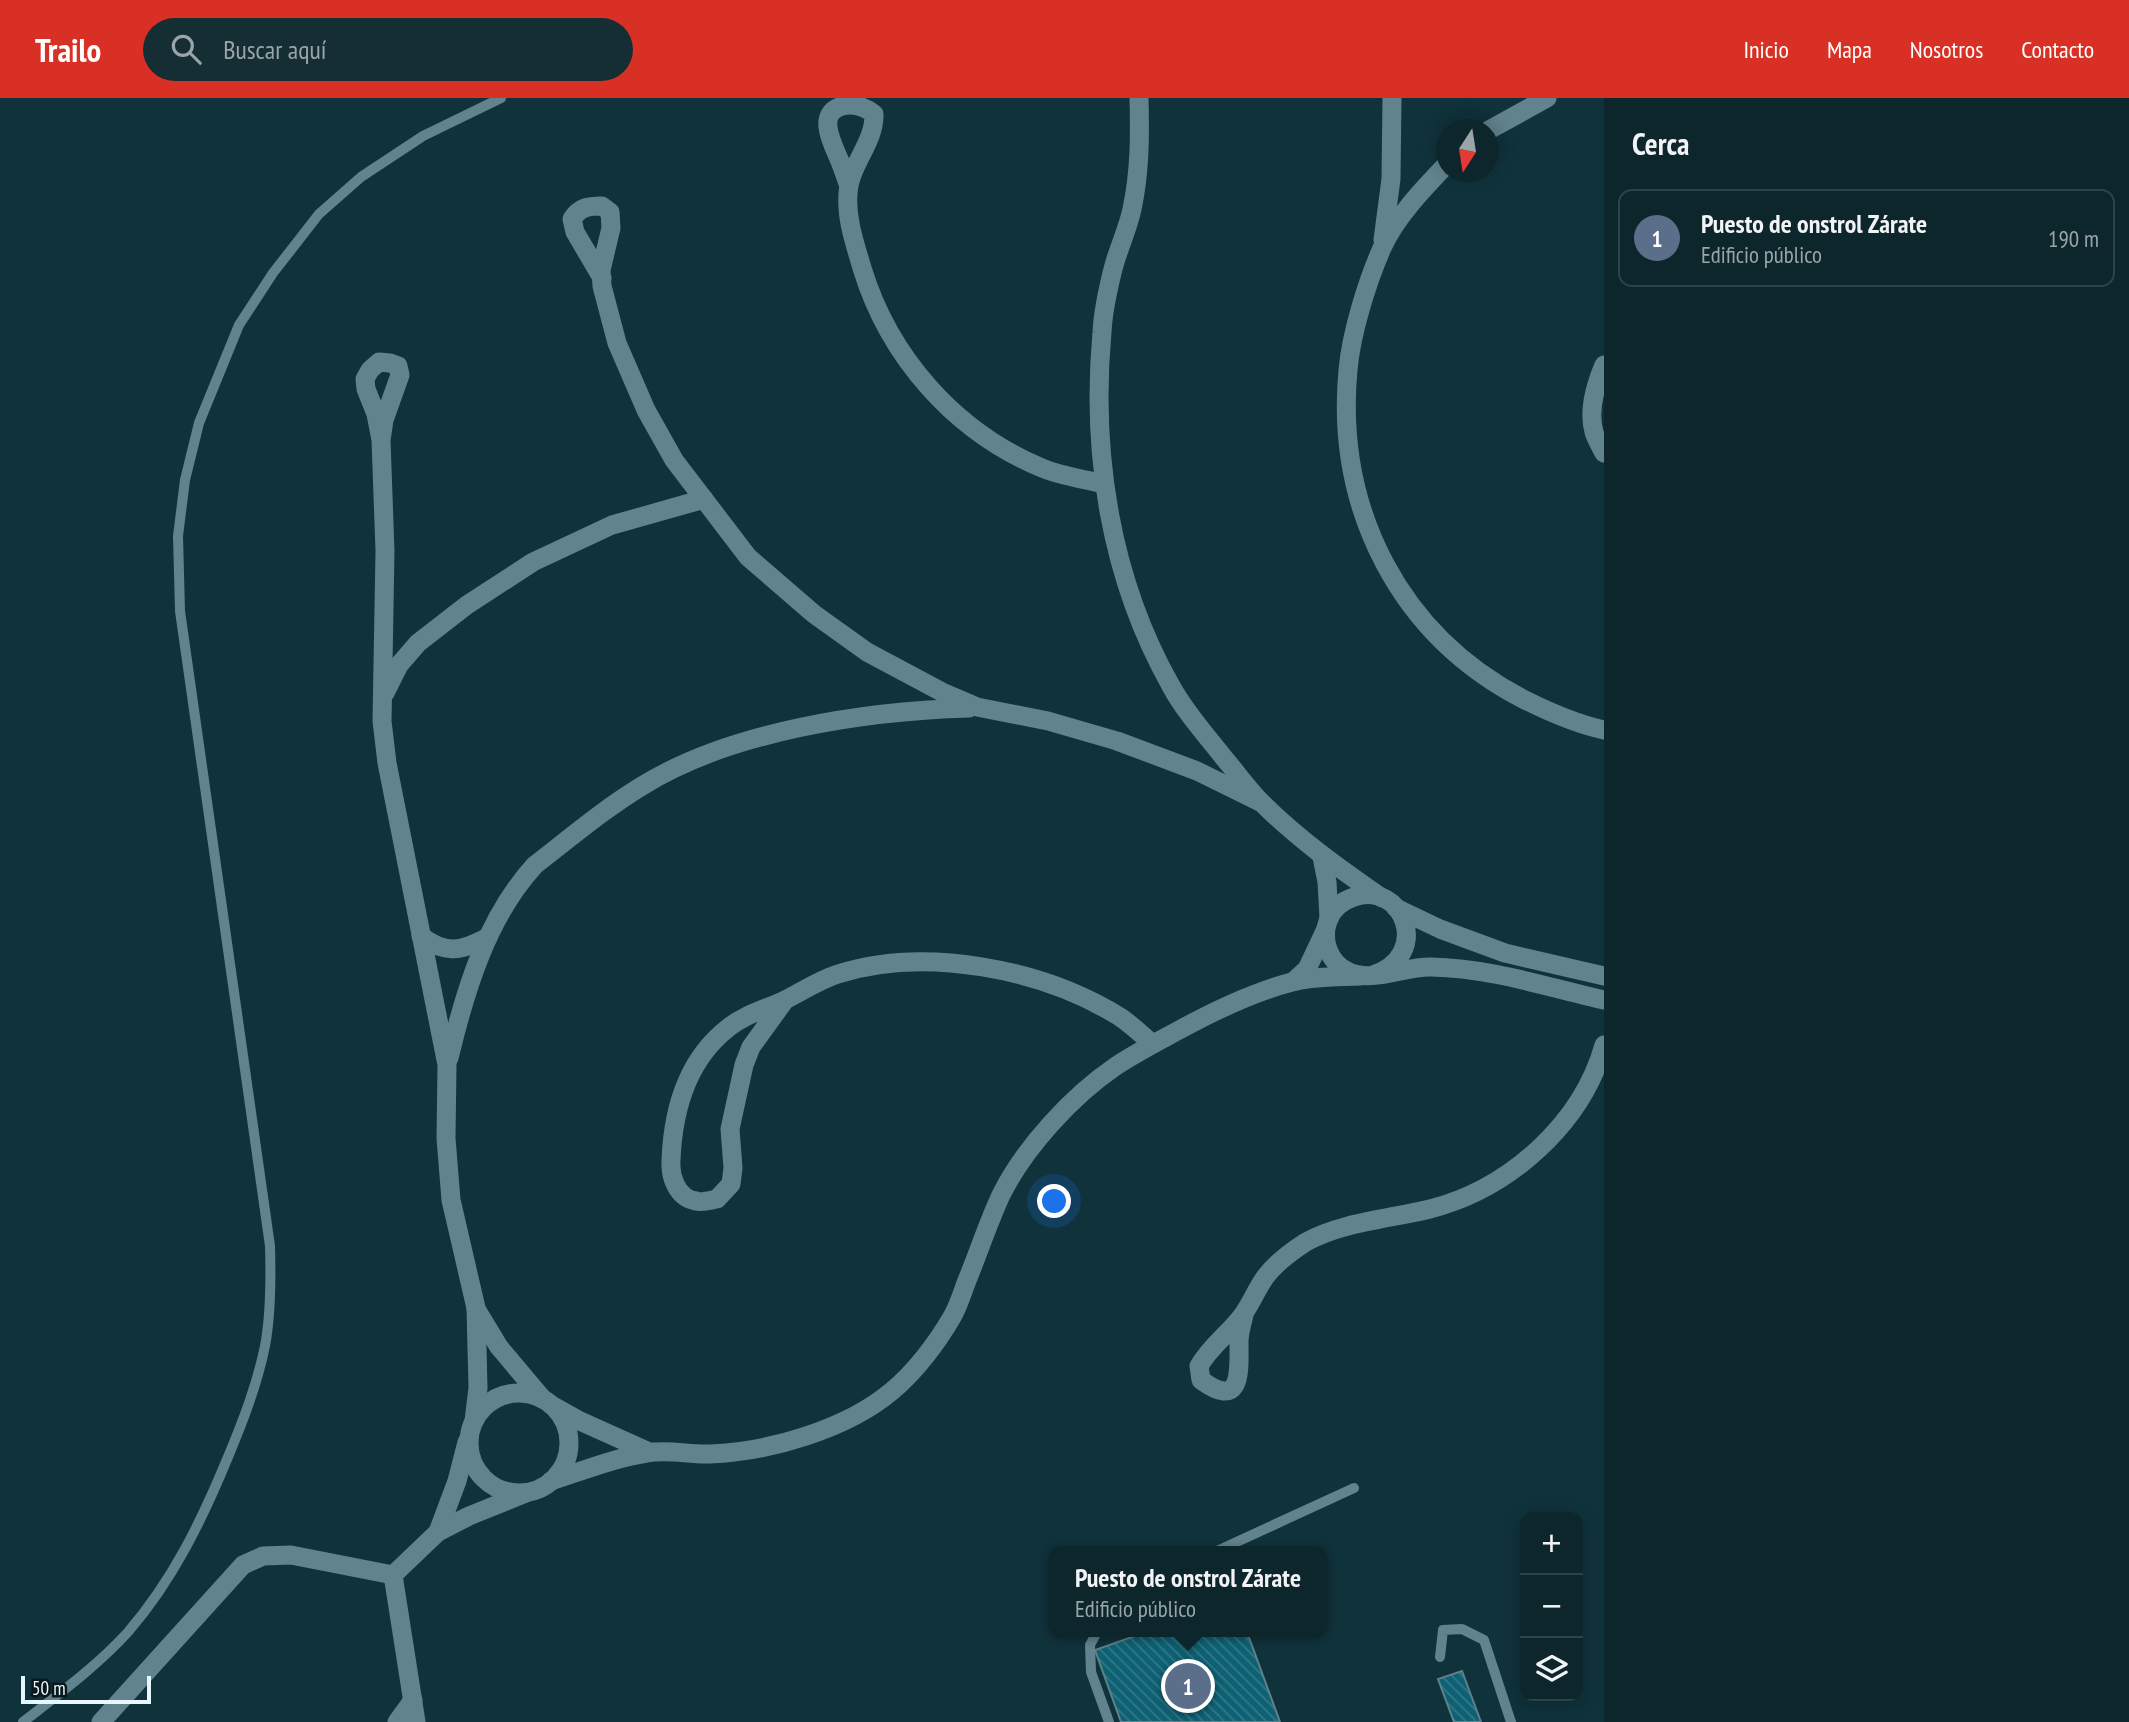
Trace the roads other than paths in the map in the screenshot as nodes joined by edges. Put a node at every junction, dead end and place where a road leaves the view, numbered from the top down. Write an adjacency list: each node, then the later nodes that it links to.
1 (501, 98): 54 (lane)
2 (1139, 98): 15 (street)
3 (1392, 98): 7 (street)
4 (1547, 98): 5 (street)
5 (1499, 124)
6 (1436, 176): 9 (street)
7 (1391, 179): 9 (street); 10 (street)
8 (849, 186): 15 (street)
9 (1421, 192): 10 (street)
10 (1383, 246): 23 (street)
11 (602, 278): 16 (street)
12 (1604, 365): 14 (street)
13 (381, 440): 17 (street)
14 (1604, 453)
15 (1104, 484): 24 (street)
16 (704, 499): 18 (street); 19 (street)
17 (383, 628): 18 (street); 20 (street)
18 (418, 643): 20 (street)
19 (919, 680): 21 (street); 22 (street)
20 (383, 696): 30 (street)
21 (977, 707): 22 (street); 25 (street)
22 (912, 711): 31 (street)
23 (1604, 730)
24 (1215, 746): 25 (street); 26 (street)
25 (1198, 771): 26 (street)
26 (1260, 802): 27 (street)
27 (1322, 857): 28 (street); 29 (street)
28 (1389, 903): 29 (street); 32 (street); 33 (street)
29 (1327, 924): 32 (street); 34 (street)
30 (421, 936): 31 (street); 39 (street)
31 (488, 937): 39 (street)
32 (1367, 975): 34 (street); 36 (street)
33 (1604, 976)
34 (1294, 981): 37 (street)
35 (785, 1000): 35 (street); 37 (street)
36 (1604, 1000)
37 (1153, 1044): 44 (street)
38 (1604, 1045): 41 (street)
39 (447, 1065): 40 (street)
40 (476, 1308): 42 (street); 43 (street)
41 (1244, 1315)
42 (548, 1402): 43 (street); 44 (street); 45 (street)
43 (472, 1428): 47 (street); 48 (street)
44 (649, 1452): 45 (street)
45 (551, 1482): 47 (street)
46 (1354, 1488): 49 (lane)
47 (528, 1492): 48 (street)
48 (438, 1532): 50 (street)
49 (1228, 1546)
50 (393, 1575): 53 (street); 55 (street)
51 (1094, 1637): 58 (lane)
52 (1440, 1657): 59 (lane)
53 (413, 1700): 56 (street); 57 (street)
54 (23, 1722)
55 (102, 1722)
56 (397, 1722)
57 (416, 1722)
58 (1110, 1722)
59 (1511, 1722)

